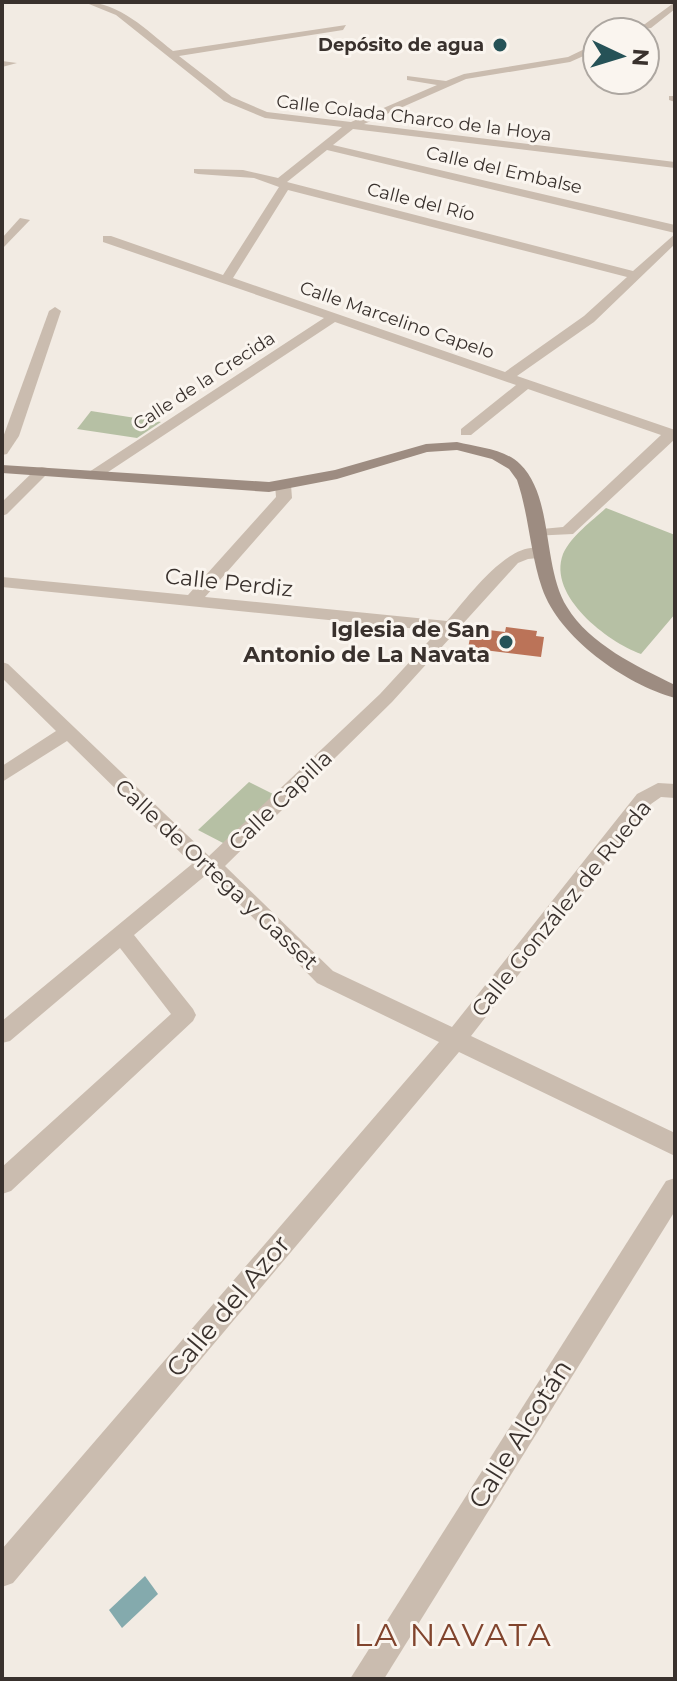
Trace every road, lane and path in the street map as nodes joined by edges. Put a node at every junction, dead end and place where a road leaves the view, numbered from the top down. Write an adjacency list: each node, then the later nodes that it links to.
1 (88, 2): 3 (street, Calle Colada Charco de la Hoya)
2 (343, 27): 3 (street)
3 (173, 54): 7 (street, Calle Colada Charco de la Hoya)
4 (581, 54): 6 (street)
5 (410, 78): 6 (street)
6 (446, 84): 7 (street)
7 (349, 127): 8 (street); 9 (street, Calle Colada Charco de la Hoya)
8 (324, 146): 11 (street); 13 (street, Calle del Embalse)
9 (675, 165)
10 (198, 171): 11 (street, Calle del Río)
11 (282, 184): 19 (street, Calle del Río); 20 (street)
12 (24, 220): 16 (street)
13 (675, 229)
14 (675, 238): 17 (street)
15 (107, 239): 20 (street, Calle Marcelino Capelo)
16 (2, 245)
17 (659, 253): 18 (street); 19 (street)
18 (675, 257)
19 (635, 275): 23 (street)
20 (226, 280): 22 (street, Calle Marcelino Capelo)
21 (55, 311): 28 (street)
22 (333, 318): 23 (street, Calle Marcelino Capelo); 31 (street, Calle de la Crecida)
23 (506, 377): 24 (street, Calle Marcelino Capelo)
24 (526, 384): 26 (street); 27 (street, Calle Marcelino Capelo)
25 (675, 417): 27 (street)
26 (466, 432)
27 (669, 433): 34 (street)
28 (2, 451)
29 (2, 469): 30 (main road)
30 (42, 471): 31 (main road); 33 (street)
31 (94, 475): 32 (main road)
32 (283, 485): 34 (main road); 37 (street)
33 (2, 511)
34 (537, 533): 35 (main road)
35 (542, 554): 38 (street, Calle Capilla); 40 (main road)
36 (2, 582): 37 (street, Calle Perdiz)
37 (193, 600): 38 (street, Calle Perdiz)
38 (452, 627): 44 (street, Calle Capilla)
39 (2, 668): 41 (street, Calle de Ortega y Gasset)
40 (675, 692)
41 (68, 732): 42 (street); 44 (street, Calle de Ortega y Gasset)
42 (2, 775)
43 (675, 791): 47 (street, Calle González de Rueda)
44 (205, 864): 45 (street, Calle Capilla); 47 (street, Calle de Ortega y Gasset)
45 (122, 935): 46 (street, Calle Capilla); 49 (street)
46 (2, 1034)
47 (455, 1040): 48 (street, Calle de Ortega y Gasset); 51 (street, Calle del Azor)
48 (675, 1145)
49 (2, 1183)
50 (675, 1189): 52 (street, Calle Alcotán)
51 (2, 1572)
52 (366, 1679)

